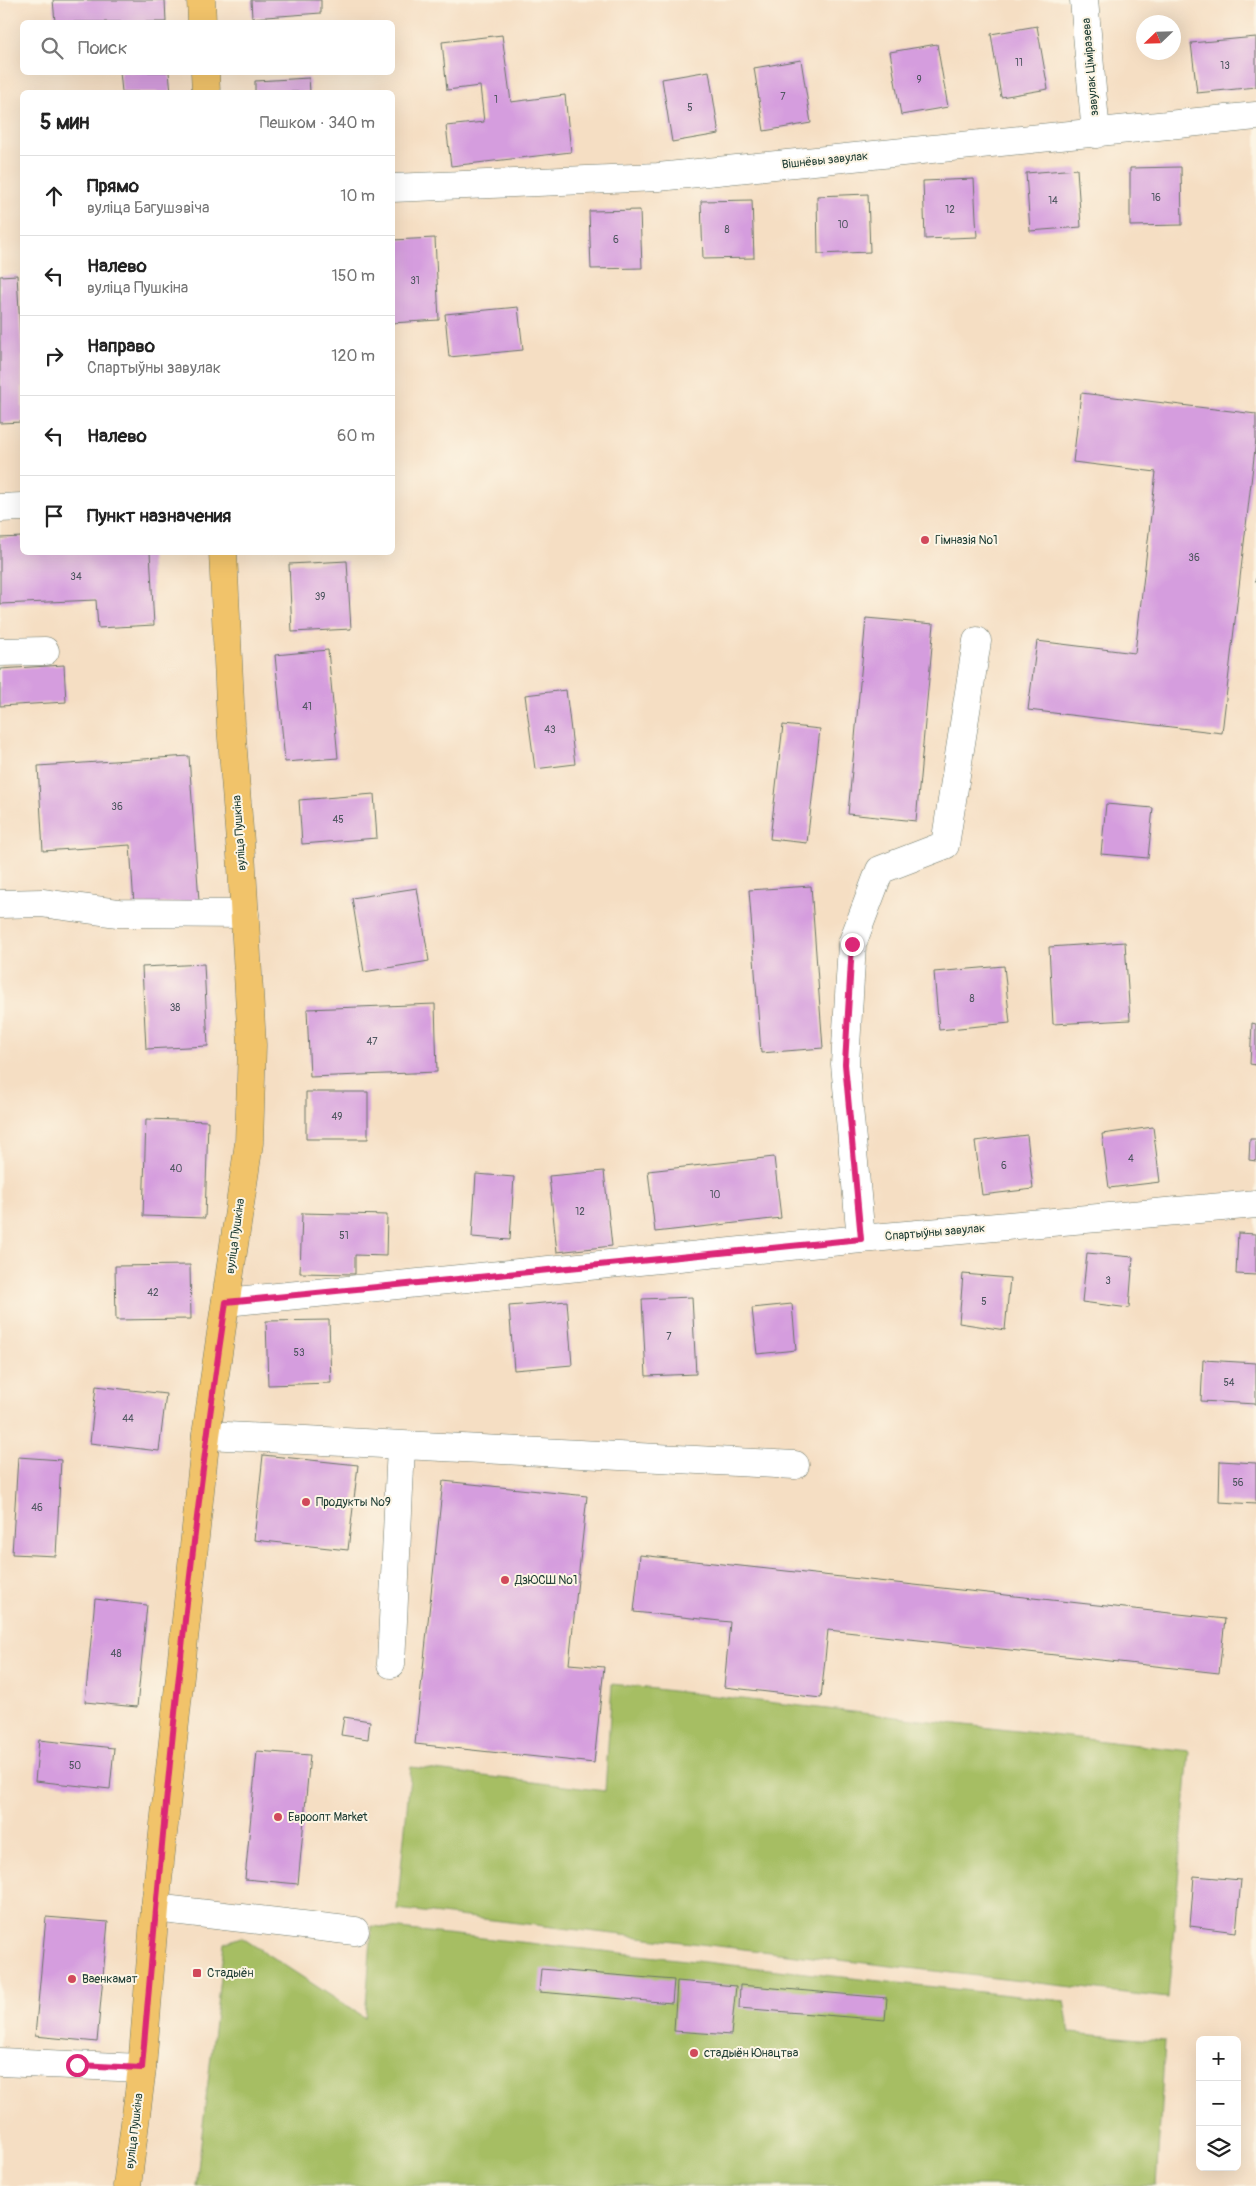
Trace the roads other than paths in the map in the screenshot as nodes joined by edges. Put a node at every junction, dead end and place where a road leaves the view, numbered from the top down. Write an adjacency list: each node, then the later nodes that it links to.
1 (201, 0): 3 (main road)
2 (1084, 0): 7 (street, завулак Ціміразева)
3 (202, 20)
4 (205, 75): 5 (main road)
5 (206, 90)
6 (1256, 116): 7 (street, Вішнёвы завулак)
7 (1096, 134): 8 (street, Вішнёвы завулак)
8 (395, 188)
9 (20, 507): 10 (street)
10 (0, 508)
11 (223, 555): 16 (main road, вуліца Пушкіна)
12 (976, 641): 18 (street)
13 (46, 650): 14 (street)
14 (0, 652)
15 (0, 904): 16 (street)
16 (245, 914): 19 (main road, вуліца Пушкіна)
17 (1256, 1204): 18 (street, Спартыўны завулак)
18 (861, 1239): 19 (street, Спартыўны завулак)
19 (226, 1302): 20 (main road, вуліца Пушкіна)
20 (206, 1435): 21 (street); 24 (main road, вуліца Пушкіна)
21 (401, 1446): 22 (street); 23 (street)
22 (795, 1465)
23 (391, 1664)
24 (155, 1908): 25 (street); 27 (main road, вуліца Пушкіна)
25 (356, 1931)
26 (0, 2062): 27 (street)
27 (142, 2068): 28 (main road, вуліца Пушкіна)
28 (127, 2186)

